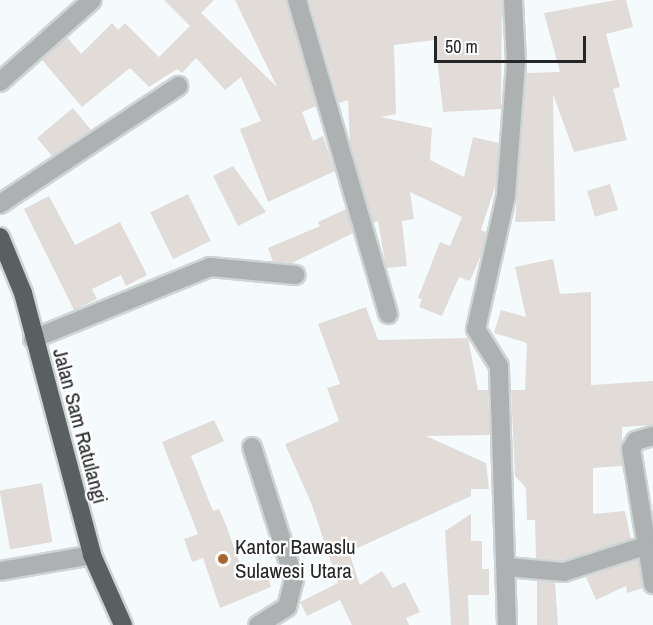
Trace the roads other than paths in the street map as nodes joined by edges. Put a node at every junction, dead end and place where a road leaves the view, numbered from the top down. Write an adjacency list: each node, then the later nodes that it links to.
1 (92, 0): 4 (street)
2 (297, 0): 9 (street)
3 (513, 0): 15 (street)
4 (0, 82)
5 (178, 86): 6 (street)
6 (0, 204)
7 (0, 237): 10 (highway, Jalan Sam Ratulangi)
8 (296, 275): 10 (street)
9 (388, 314)
10 (33, 339): 14 (highway, Jalan Sam Ratulangi)
11 (653, 436): 13 (street)
12 (252, 447): 19 (street)
13 (645, 546): 15 (street); 17 (street)
14 (92, 555): 16 (street); 18 (highway, Jalan Sam Ratulangi)
15 (508, 567): 20 (street)
16 (0, 571)
17 (653, 584)
18 (123, 625)
19 (258, 625)
20 (507, 625)

